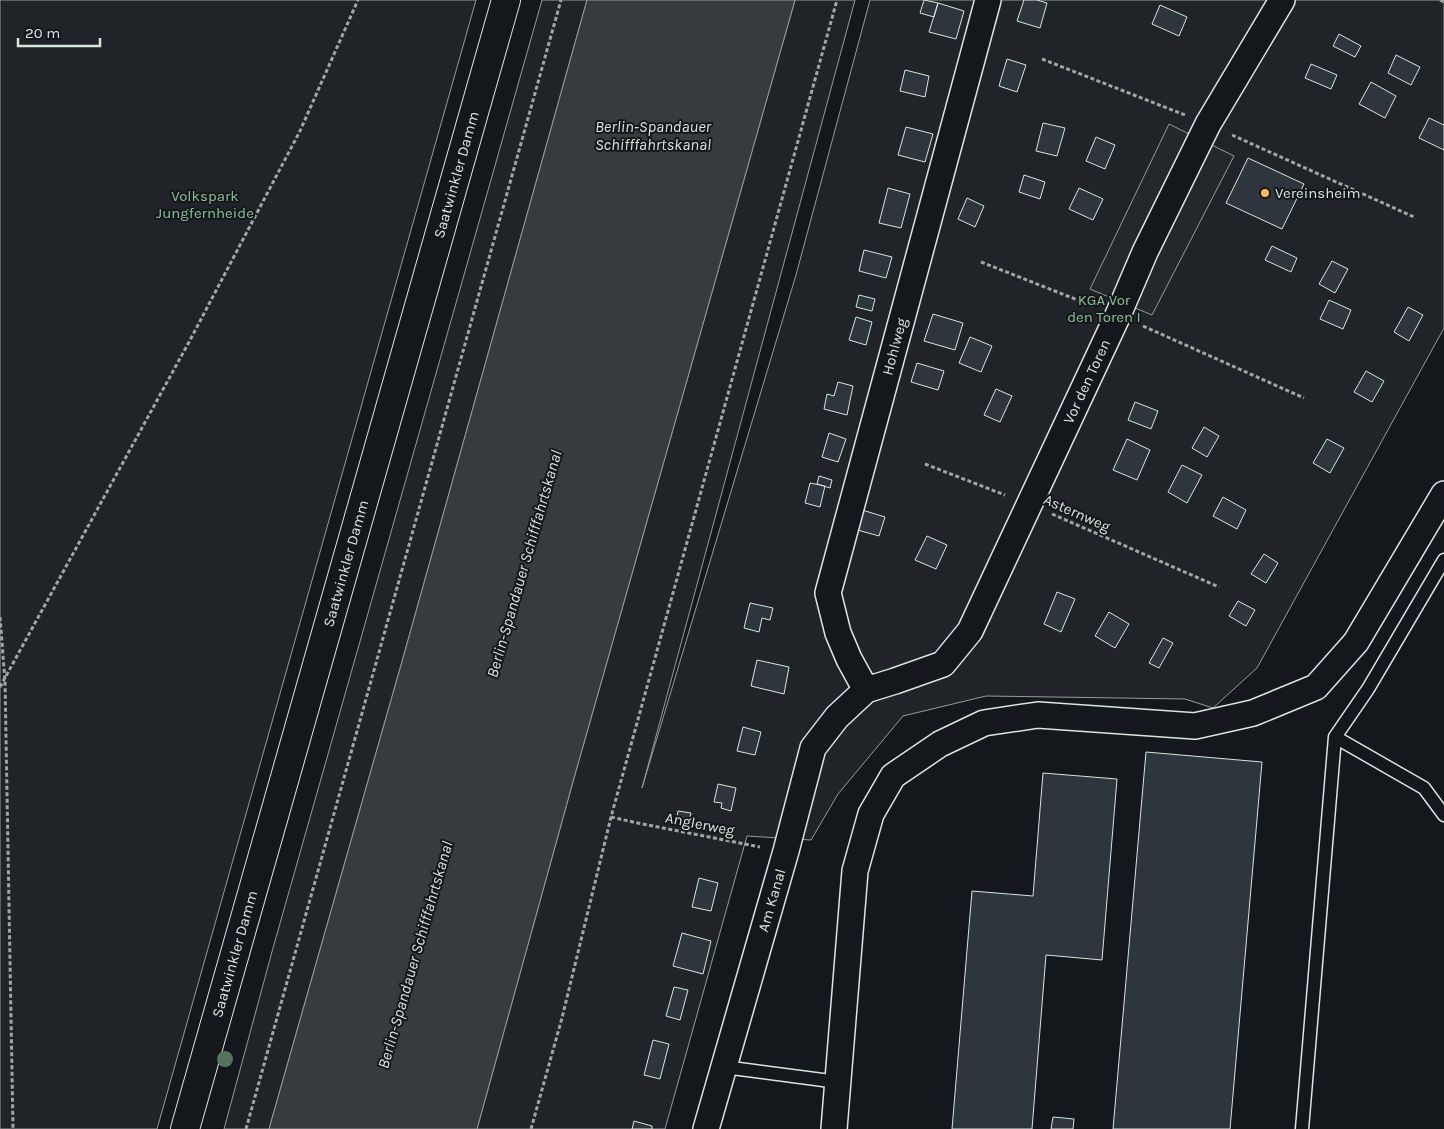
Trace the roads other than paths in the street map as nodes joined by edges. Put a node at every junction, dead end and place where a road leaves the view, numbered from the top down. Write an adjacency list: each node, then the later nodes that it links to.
1 (506, 0): 11 (main road, Saatwinkler Damm)
2 (988, 0): 6 (street, Hohlweg)
3 (1282, 0): 6 (street, Vor den Toren)
4 (1444, 494): 10 (street)
5 (1444, 560): 7 (lane)
6 (866, 690): 9 (street, Am Kanal)
7 (1335, 737): 8 (lane); 14 (lane)
8 (1444, 815)
9 (724, 1067): 10 (lane); 12 (street, Am Kanal)
10 (838, 1082): 13 (street)
11 (185, 1129)
12 (706, 1129)
13 (834, 1129)
14 (1302, 1129)

